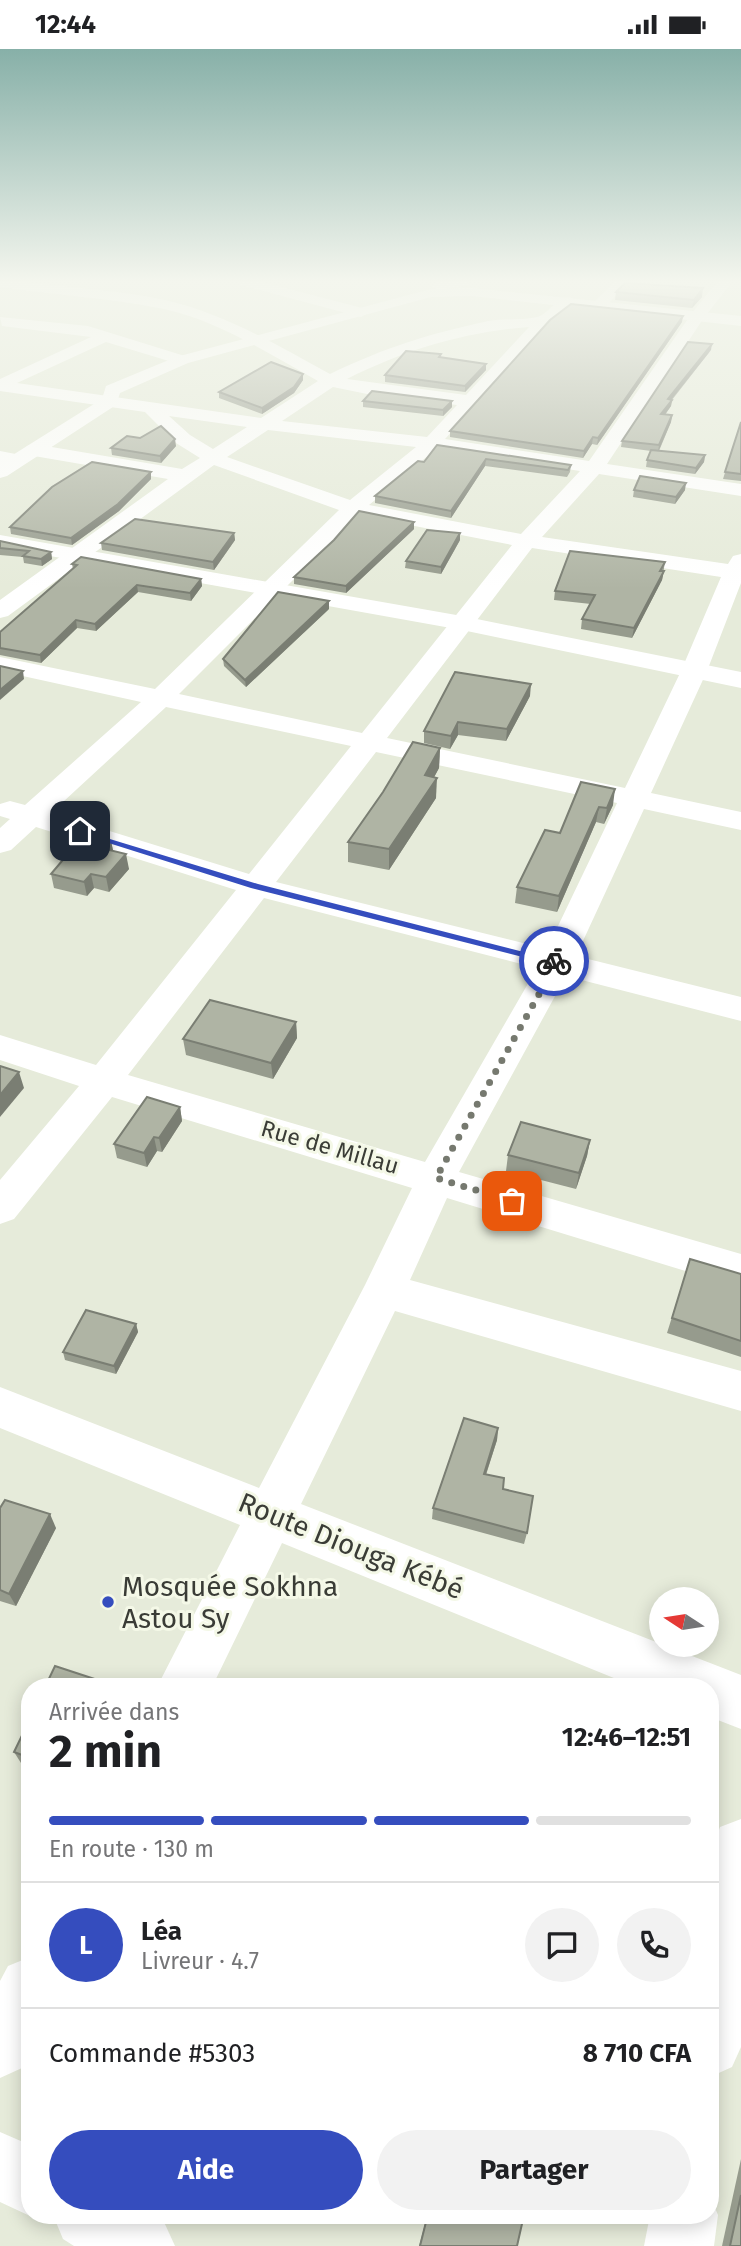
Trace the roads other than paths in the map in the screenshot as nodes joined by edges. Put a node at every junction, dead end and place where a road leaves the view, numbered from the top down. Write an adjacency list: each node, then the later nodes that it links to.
1 (125, 385): 7 (street)
2 (325, 385): 10 (street)
3 (345, 385): 8 (street)
4 (484, 385): 8 (street)
5 (651, 385): 14 (street)
6 (0, 386): 7 (street)
7 (110, 401): 9 (street); 12 (street)
8 (469, 401): 11 (street)
9 (151, 408): 10 (street); 13 (street)
10 (264, 424): 11 (street); 13 (street)
11 (432, 443): 14 (street); 18 (street)
12 (18, 456): 15 (street); 16 (street)
13 (215, 459): 16 (street); 18 (street)
14 (594, 468): 17 (street); 20 (street)
15 (0, 472)
16 (185, 476): 21 (street)
17 (741, 490)
18 (353, 508): 20 (street); 23 (street)
19 (0, 541): 21 (street)
20 (526, 541): 22 (street); 25 (street)
21 (72, 556): 23 (street); 24 (street)
22 (739, 568): 27 (street)
23 (270, 591): 25 (street); 29 (street)
24 (0, 611)
25 (462, 623): 27 (street); 30 (street)
26 (0, 664): 29 (street)
27 (694, 671): 28 (street); 31 (street)
28 (741, 680)
29 (163, 696): 30 (street); 33 (street)
30 (369, 740): 31 (street); 36 (street)
31 (634, 798): 34 (street); 37 (street)
32 (0, 807): 33 (street)
33 (31, 815): 35 (street); 36 (street)
34 (741, 821)
35 (0, 844)
36 (255, 886): 37 (street); 40 (street)
37 (557, 962): 38 (street); 41 (street)
38 (741, 1009)
39 (0, 1047): 40 (street, Rue de Millau)
40 (104, 1081): 41 (street, Rue de Millau); 42 (street)
41 (436, 1178): 43 (street, Rue de Millau); 44 (street)
42 (0, 1208)
43 (741, 1271)
44 (384, 1290): 45 (street); 47 (street)
45 (741, 1391)
46 (0, 1407): 47 (street, Route Diouga Kébé)
47 (273, 1515): 48 (street); 49 (street, Route Diouga Kébé)
48 (189, 1678)
49 (680, 1678)
50 (719, 1693): 51 (street)
51 (741, 1702)
52 (741, 1848): 53 (street)
53 (719, 1988)
54 (21, 2005): 55 (street)
55 (0, 2046)
56 (0, 2165): 57 (street)
57 (21, 2177)
58 (102, 2224): 60 (street)
59 (683, 2224): 61 (street)
60 (139, 2246)
61 (679, 2246)

